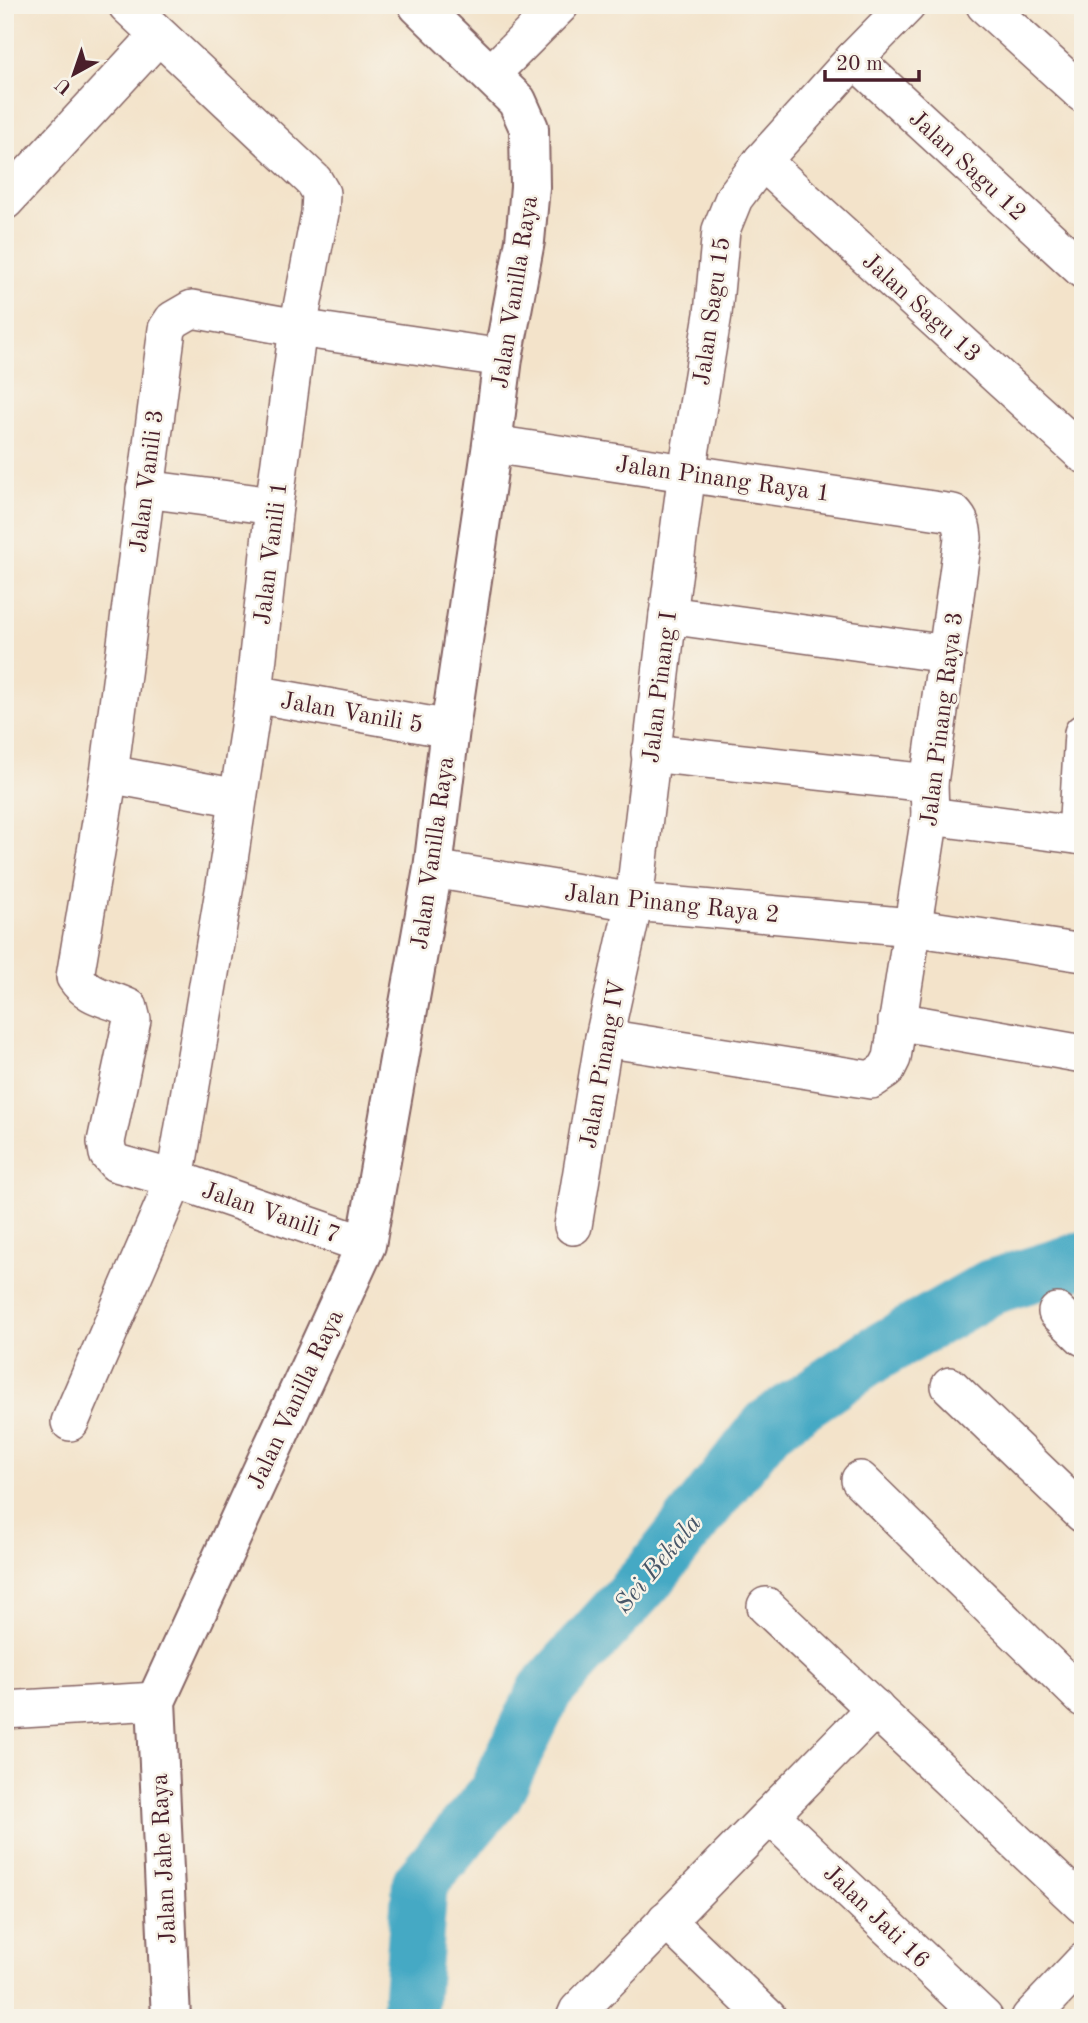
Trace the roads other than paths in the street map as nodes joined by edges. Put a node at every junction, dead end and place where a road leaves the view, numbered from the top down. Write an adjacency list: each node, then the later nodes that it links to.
1 (127, 5): 6 (street, Jalan Vanili 1)
2 (418, 5): 8 (street, Jalan Vanilla Raya)
3 (561, 5): 8 (street)
4 (907, 5): 7 (street, Jalan Sagu 15)
5 (985, 5): 9 (street)
6 (158, 36): 11 (street); 13 (street, Jalan Vanili 1)
7 (854, 59): 10 (street, Jalan Sagu 15); 12 (street, Jalan Sagu 12)
8 (491, 74): 14 (street, Jalan Vanilla Raya)
9 (1083, 94)
10 (762, 161): 16 (street, Jalan Sagu 13); 17 (street, Jalan Sagu 15)
11 (5, 201)
12 (1083, 270)
13 (298, 328): 14 (street, Jalan Vanili 3); 18 (street, Jalan Vanili 3); 19 (street, Jalan Vanili 1)
14 (503, 358): 15 (street, Jalan Vanilla Raya)
15 (492, 444): 17 (street, Jalan Pinang Raya 1); 24 (street, Jalan Vanilla Raya)
16 (1083, 454)
17 (687, 472): 20 (street, Jalan Pinang Raya 1); 21 (street, Jalan Pinang I)
18 (145, 489): 19 (street); 27 (street, Jalan Vanili 3)
19 (274, 506): 23 (street, Jalan Vanili 1)
20 (953, 513): 22 (street, Jalan Pinang Raya 3)
21 (668, 615): 22 (street); 26 (street, Jalan Pinang I)
22 (947, 654): 29 (street, Jalan Pinang Raya 3)
23 (254, 694): 24 (street, Jalan Vanili 5); 28 (street, Jalan Vanili 1)
24 (450, 729): 31 (street, Jalan Vanilla Raya)
25 (1083, 733): 30 (street)
26 (650, 753): 29 (street); 32 (street, Jalan Pinang I)
27 (109, 774): 28 (street); 35 (street, Jalan Vanili 3)
28 (238, 798): 39 (street, Jalan Vanili 1)
29 (929, 799): 30 (street); 33 (street, Jalan Pinang Raya 3)
30 (1080, 835)
31 (433, 869): 32 (street, Jalan Pinang Raya 2); 41 (street, Jalan Vanilla Raya)
32 (634, 902): 33 (street, Jalan Pinang Raya 2); 37 (street, Jalan Pinang IV)
33 (912, 927): 34 (street, Jalan Pinang Raya 2); 36 (street, Jalan Pinang Raya 3)
34 (1083, 953)
35 (75, 977): 39 (street, Jalan Vanili 7)
36 (897, 1021): 37 (street, Jalan Pinang Raya 3); 38 (street)
37 (604, 1038): 40 (street, Jalan Pinang IV)
38 (1083, 1054)
39 (176, 1179): 41 (street, Jalan Vanili 7); 45 (street, Jalan Vanili 1)
40 (573, 1226)
41 (366, 1245): 50 (street, Jalan Vanilla Raya)
42 (1057, 1312): 43 (street)
43 (1083, 1337)
44 (950, 1386): 47 (street)
45 (70, 1422)
46 (860, 1480): 49 (street)
47 (1083, 1514)
48 (766, 1606): 51 (street)
49 (1083, 1698)
50 (156, 1701): 52 (street); 57 (street, Jalan Jahe Raya)
51 (875, 1709): 53 (street); 54 (street)
52 (5, 1710)
53 (770, 1815): 55 (street); 60 (street, Jalan Jati 16)
54 (1083, 1905)
55 (666, 1920): 58 (street); 59 (street)
56 (1083, 1962): 61 (street)
57 (171, 2018)
58 (575, 2018)
59 (768, 2018)
60 (984, 2018)
61 (1030, 2018)

